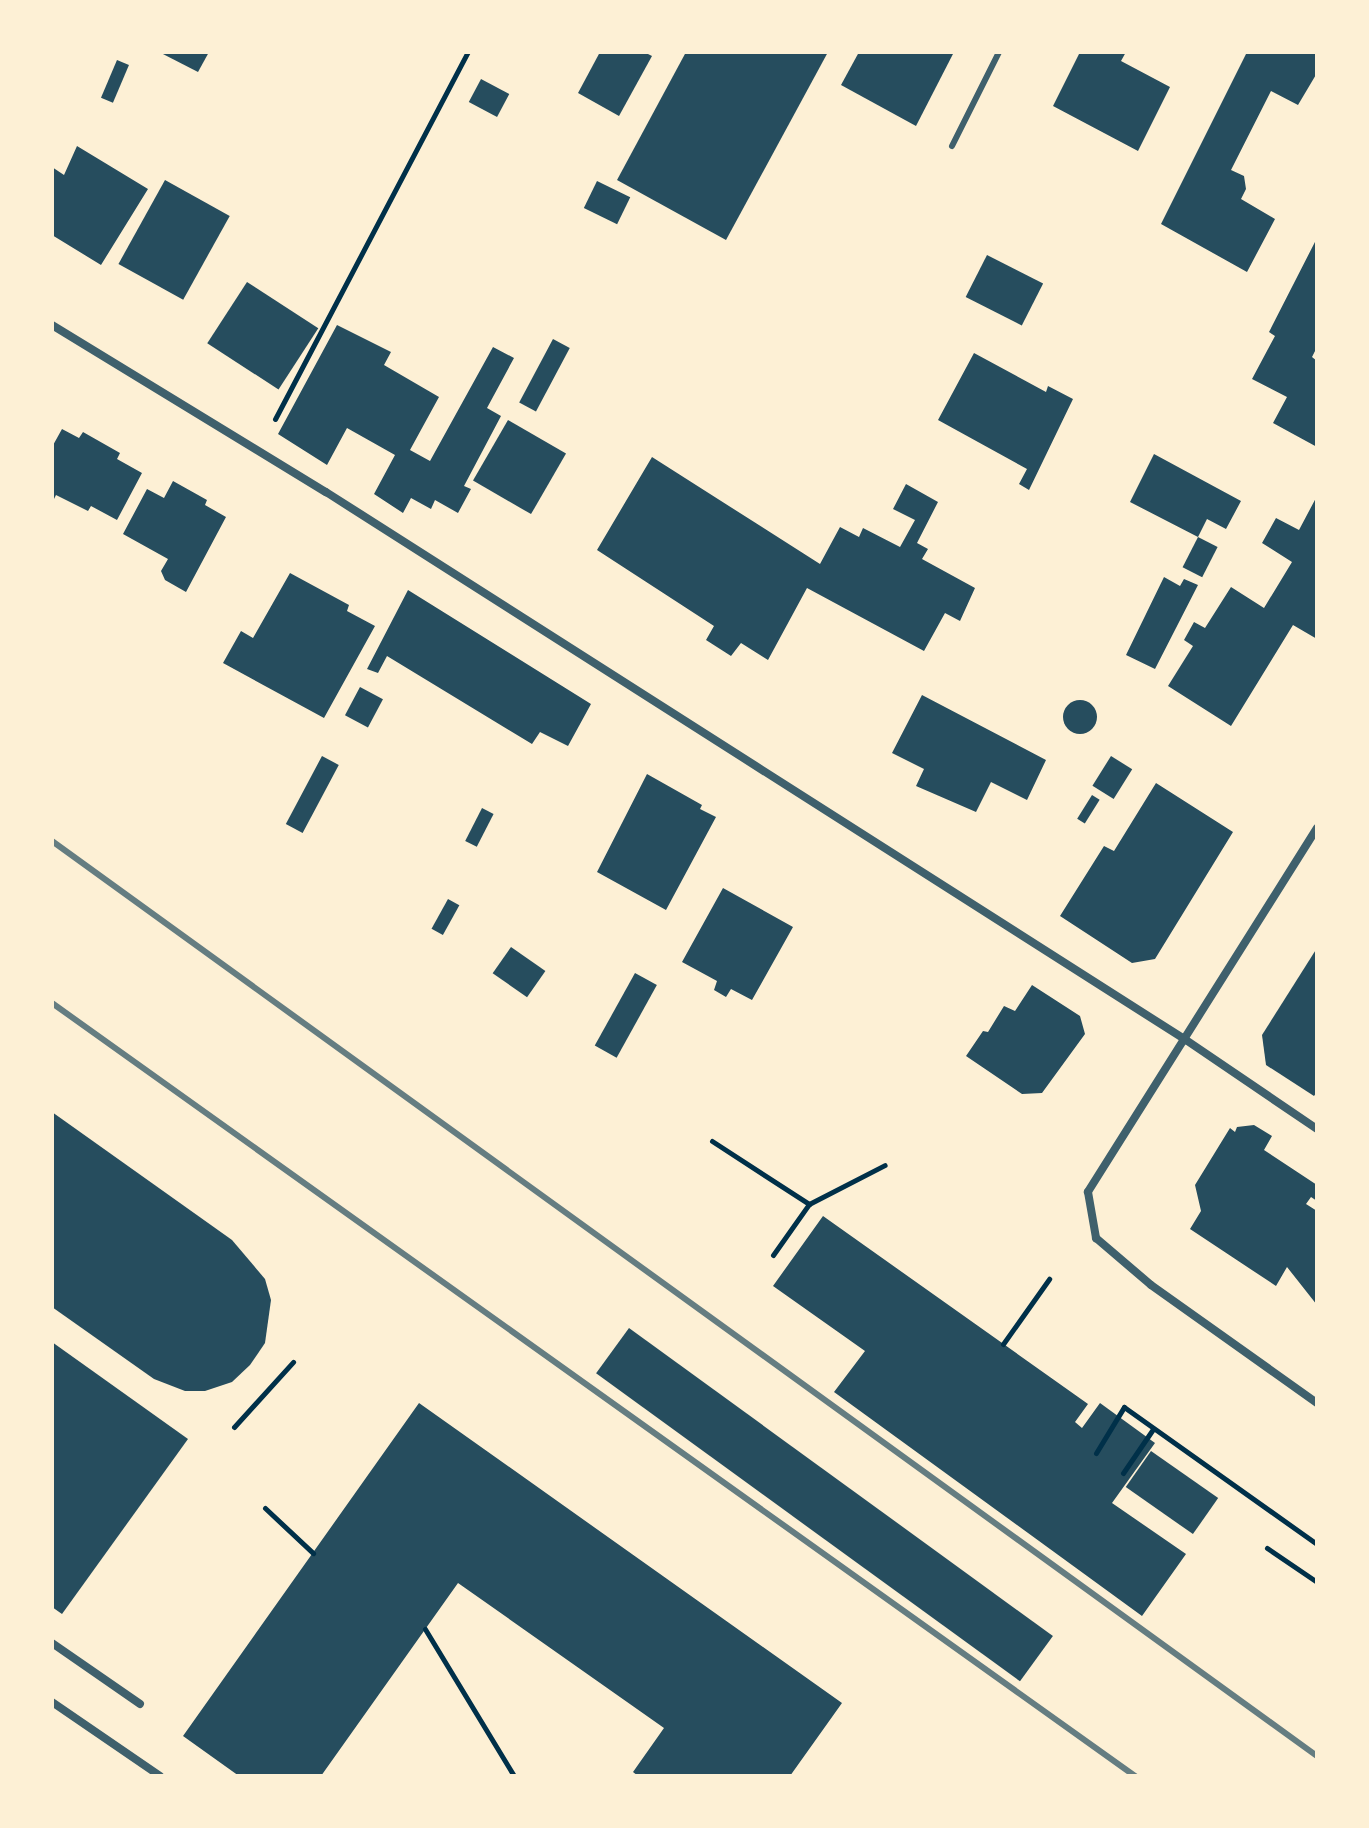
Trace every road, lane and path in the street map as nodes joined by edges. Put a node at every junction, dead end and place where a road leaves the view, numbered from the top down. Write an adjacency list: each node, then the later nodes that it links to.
1 (468, 52): 5 (path)
2 (999, 52): 3 (lane)
3 (952, 146)
4 (52, 325): 5 (street)
5 (258, 452): 7 (street)
6 (1317, 828): 7 (street)
7 (1186, 1040): 8 (street); 16 (street)
8 (1317, 1129)
9 (712, 1141): 11 (path)
10 (885, 1165): 11 (path)
11 (809, 1204): 12 (path)
12 (773, 1255)
13 (1049, 1279): 14 (path)
14 (1003, 1344)
15 (293, 1362): 17 (path)
16 (1317, 1403)
17 (234, 1427)
18 (1153, 1429): 19 (path); 20 (path); 22 (path)
19 (1096, 1453)
20 (1123, 1473)
21 (265, 1508): 24 (path)
22 (1317, 1544)
23 (1267, 1548): 25 (path)
24 (313, 1553)
25 (1317, 1582)
26 (425, 1629): 31 (path)
27 (52, 1643): 29 (street)
28 (52, 1702): 30 (street)
29 (140, 1704)
30 (160, 1776)
31 (514, 1776)

